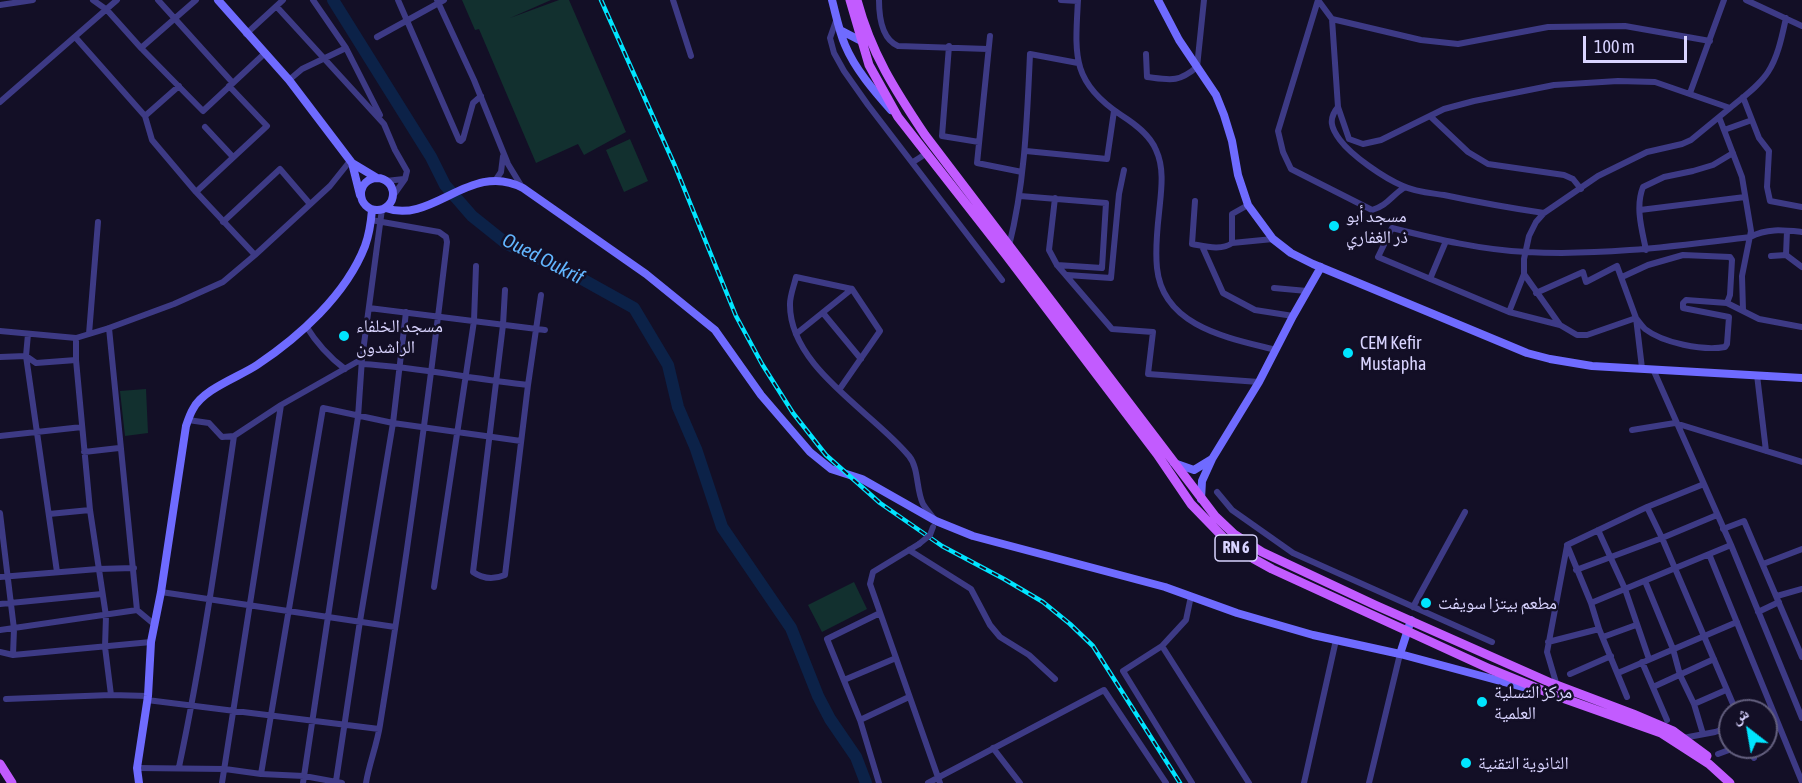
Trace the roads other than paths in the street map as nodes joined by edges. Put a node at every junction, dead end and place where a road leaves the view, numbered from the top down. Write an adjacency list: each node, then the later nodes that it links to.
1 (33, 0): 22 (street)
2 (93, 0): 25 (street)
3 (117, 0): 25 (street)
4 (158, 0): 28 (street)
5 (196, 0): 28 (street)
6 (218, 0): 33 (street)
7 (283, 0): 24 (street)
8 (314, 0): 41 (street)
9 (398, 0): 30 (street)
10 (673, 0): 46 (street)
11 (832, 0): 26 (street)
12 (850, 0): 37 (main road, RN 6)
13 (879, 0): 39 (street)
14 (1061, 0): 21 (street)
15 (1158, 0): 49 (street)
16 (1204, 0): 49 (street)
17 (1318, 0): 29 (street); 81 (street)
18 (1724, 0): 38 (street)
19 (1746, 0): 27 (street)
20 (440, 1): 30 (street); 54 (street)
21 (1078, 1): 48 (street)
22 (2, 3)
23 (859, 3): 42 (main road, RN 6)
24 (277, 7): 33 (street); 47 (street)
25 (107, 10): 36 (street); 40 (street)
26 (837, 17): 32 (street); 75 (street)
27 (1786, 18): 31 (street); 55 (street)
28 (176, 19): 40 (street); 51 (street)
29 (1332, 19): 38 (street); 57 (street)
30 (407, 22): 35 (street); 54 (street)
31 (1802, 26)
32 (840, 30): 37 (street); 62 (street)
33 (246, 34): 44 (street)
34 (990, 36): 43 (street)
35 (377, 37)
36 (76, 38): 56 (street); 60 (street)
37 (860, 40): 42 (street); 62 (main road, RN 6)
38 (1710, 41): 53 (street)
39 (949, 46): 43 (street); 68 (street)
40 (141, 48): 52 (street)
41 (346, 48): 47 (street); 65 (street)
42 (873, 48): 108 (main road, RN 6)
43 (988, 49): 68 (street)
44 (264, 54): 50 (street); 51 (street)
45 (1146, 54): 49 (street)
46 (691, 56)
47 (324, 59): 50 (street); 65 (street)
48 (1078, 63): 59 (street); 69 (street)
49 (1197, 68): 92 (street)
50 (289, 80): 74 (street)
51 (230, 84): 52 (street); 73 (street)
52 (179, 86): 60 (street)
53 (1690, 93): 58 (street); 61 (street)
54 (481, 96): 70 (street)
55 (1743, 97): 58 (street); 64 (street)
56 (0, 102)
57 (1338, 107): 61 (street); 81 (street)
58 (1730, 108): 63 (street)
59 (1114, 111): 69 (street); 153 (street)
60 (145, 116): 84 (street)
61 (1430, 116): 83 (street)
62 (898, 117): 71 (main road, RN 6)
63 (1719, 117): 67 (street); 83 (street)
64 (1752, 120): 67 (street); 93 (street)
65 (384, 124): 79 (street)
66 (205, 127): 73 (street)
67 (1724, 130): 72 (street)
68 (979, 142): 77 (street)
69 (1026, 151): 77 (street)
70 (503, 152): 80 (street); 82 (street)
71 (927, 153): 75 (street); 108 (main road, RN 6)
72 (1733, 153): 88 (street); 97 (street)
73 (232, 157): 84 (street)
74 (351, 162): 78 (street); 85 (street); 91 (street)
75 (913, 162): 124 (street)
76 (1124, 170): 121 (street)
77 (1022, 172): 86 (street)
78 (382, 179): 79 (street); 85 (street); 87 (street)
79 (405, 179): 87 (street)
80 (495, 181): 82 (street); 95 (street)
81 (1405, 187): 98 (street)
82 (523, 188): 204 (street)
83 (1581, 189): 98 (street)
84 (196, 192): 101 (street)
85 (360, 195): 96 (street)
86 (1020, 196): 89 (street); 108 (street)
87 (393, 197): 94 (street); 95 (street)
88 (1746, 197): 97 (street); 105 (street)
89 (1055, 198): 116 (street); 116 (street)
90 (1195, 201): 110 (street)
91 (310, 204): 101 (street); 113 (street)
92 (1248, 205): 106 (street); 109 (street)
93 (1802, 207)
94 (384, 208): 95 (street); 96 (street); 102 (street)
95 (411, 208)
96 (372, 210): 99 (street)
97 (1640, 210): 111 (street)
98 (1544, 213): 112 (street)
99 (371, 220): 102 (street); 143 (street)
100 (98, 222): 150 (street)
101 (223, 222): 113 (street)
102 (381, 222): 132 (street); 137 (street)
103 (1787, 231): 104 (street); 105 (street); 114 (street)
104 (1802, 232)
105 (1750, 237): 111 (street); 133 (street)
106 (1274, 239): 109 (street); 118 (street)
107 (1446, 241): 112 (street); 123 (street); 123 (street)
108 (1003, 242): 190 (main road, RN 6); 195 (main road, RN 6)
109 (1232, 243): 110 (street)
110 (1202, 246): 138 (street)
111 (1647, 250): 112 (street)
112 (1525, 252): 120 (street)
113 (255, 255): 146 (street)
114 (1786, 255): 115 (street); 119 (street)
115 (1771, 256)
116 (1057, 265): 121 (street)
117 (476, 266): 140 (street)
118 (1321, 267): 128 (street); 160 (street)
119 (1802, 267)
120 (1524, 274): 129 (street); 135 (street)
121 (1067, 275): 168 (street)
122 (1622, 277): 129 (street); 131 (street); 139 (street)
123 (1430, 279): 135 (street)
124 (1002, 280)
125 (1274, 288): 128 (street)
126 (852, 289): 136 (street); 151 (street); 156 (street)
127 (505, 290): 141 (street)
128 (1307, 291): 138 (street)
129 (1536, 294): 142 (street)
130 (541, 295): 144 (street)
131 (1727, 303): 133 (street); 139 (street)
132 (369, 308): 134 (street); 158 (street)
133 (1743, 310): 145 (street)
134 (406, 312): 137 (street); 159 (street)
135 (1509, 312): 142 (street)
136 (823, 313): 151 (street); 156 (street)
137 (438, 316): 140 (street); 163 (street)
138 (1293, 316): 153 (street)
139 (1636, 318): 142 (street); 160 (street)
140 (474, 321): 141 (street); 164 (street)
141 (503, 325): 144 (street); 167 (street)
142 (1560, 325)
143 (306, 326): 161 (street); 173 (street)
144 (537, 327): 147 (street); 169 (street)
145 (1802, 327)
146 (109, 328): 150 (street); 185 (street)
147 (545, 330)
148 (0, 331): 149 (street)
149 (28, 334): 152 (street); 154 (street)
150 (89, 334): 152 (street)
151 (796, 334): 170 (street)
152 (76, 338): 157 (street)
153 (1276, 350): 168 (street)
154 (26, 356): 155 (street); 157 (street); 179 (street)
155 (0, 357)
156 (861, 359): 170 (street)
157 (76, 360): 176 (street)
158 (362, 362): 159 (street); 161 (street); 172 (street)
159 (400, 366): 163 (street); 174 (street)
160 (1642, 368): 162 (street)
161 (345, 369): 171 (street)
162 (1653, 369): 165 (street); 175 (street)
163 (432, 372): 164 (street); 177 (street)
164 (466, 375): 167 (street); 180 (street)
165 (1757, 375): 166 (street); 186 (street)
166 (1802, 378)
167 (495, 381): 169 (street); 183 (street)
168 (1258, 382): 188 (street)
169 (528, 385): 184 (street)
170 (839, 390): 204 (street)
171 (281, 405): 182 (street); 233 (street)
172 (358, 417): 174 (street); 236 (street); 240 (street)
173 (188, 420): 182 (street); 225 (street)
174 (393, 423): 177 (street); 242 (street)
175 (1675, 423): 178 (street); 186 (street); 194 (street)
176 (82, 427): 179 (street); 187 (street)
177 (424, 427): 180 (street); 246 (street)
178 (1632, 430)
179 (36, 432): 181 (street); 202 (street)
180 (458, 432): 183 (street); 222 (street)
181 (0, 436)
182 (234, 436): 228 (street)
183 (490, 436): 184 (street); 184 (street)
184 (521, 441)
185 (119, 448): 187 (street); 216 (street)
186 (1767, 451): 189 (street)
187 (84, 452): 199 (street)
188 (1212, 459): 191 (street); 193 (street)
189 (1802, 462)
190 (1174, 463): 191 (street); 192 (main road, RN 6)
191 (1194, 470): 192 (street)
192 (1187, 481): 193 (street); 195 (street); 197 (main road, RN 6)
193 (1202, 481): 197 (street)
194 (1704, 484): 198 (street); 203 (street)
195 (1179, 486): 250 (main road, RN 6)
196 (1217, 492): 234 (street)
197 (1201, 499): 241 (main road, RN 6)
198 (1647, 507): 206 (street); 207 (street)
199 (90, 510): 202 (street); 215 (street)
200 (1465, 512): 234 (street)
201 (0, 513): 220 (street)
202 (49, 514): 219 (street)
203 (1717, 515): 205 (street); 207 (street)
204 (934, 524): 211 (street, bridge); 227 (street)
205 (1723, 529): 209 (street); 214 (street)
206 (1598, 530): 208 (street); 213 (street)
207 (1662, 538): 213 (street); 217 (street)
208 (1567, 545): 218 (street); 257 (street)
209 (1731, 545): 212 (street); 237 (street)
210 (1802, 549): 214 (street)
211 (909, 550): 238 (street); 273 (street)
212 (1709, 554): 217 (street); 243 (street)
213 (1612, 557): 218 (street); 223 (street)
214 (1763, 564): 229 (street)
215 (98, 568): 216 (street); 219 (street); 226 (street)
216 (134, 568): 235 (street)
217 (1675, 568): 221 (street); 251 (street)
218 (1576, 570): 231 (street)
219 (57, 572): 220 (street)
220 (3, 577): 230 (street)
221 (1645, 581): 223 (street); 261 (street)
222 (434, 587)
223 (1624, 589): 231 (street); 245 (street)
224 (1802, 589): 229 (street)
225 (161, 592): 228 (street); 244 (street)
226 (102, 594): 230 (street); 239 (street)
227 (1191, 596): 254 (street); 258 (street)
228 (210, 599): 233 (street); 285 (street)
229 (1778, 599): 237 (street); 266 (street)
230 (11, 602): 232 (street); 247 (street)
231 (1592, 603): 248 (street)
232 (0, 604)
233 (250, 606): 236 (street); 286 (street)
234 (1413, 607): 253 (street)
235 (136, 610): 239 (street); 244 (street)
236 (290, 612): 240 (street); 287 (street)
237 (1758, 612): 288 (street)
238 (880, 613): 267 (street); 274 (street)
239 (106, 615): 247 (street); 259 (street)
240 (329, 617): 242 (street); 289 (street)
241 (1411, 620): 250 (street); 260 (main road, RN 6)
242 (360, 621): 246 (street); 292 (street)
243 (1737, 622): 251 (street); 306 (street)
244 (155, 625): 255 (street)
245 (1636, 625): 252 (street); 269 (street)
246 (395, 627): 293 (street)
247 (14, 629): 249 (street); 264 (street)
248 (1599, 629): 252 (street); 257 (street)
249 (0, 630)
250 (1407, 632): 263 (street); 276 (main road, RN 6)
251 (1704, 636): 261 (street); 268 (street)
252 (1603, 637): 265 (street)
253 (1481, 638): 256 (street); 260 (street)
254 (1336, 640): 263 (street); 317 (street)
255 (152, 642): 259 (street); 281 (street)
256 (1492, 642)
257 (1548, 642): 276 (street)
258 (1162, 646): 315 (street); 316 (street)
259 (105, 647): 264 (street); 278 (street)
260 (1475, 649): 276 (main road, RN 6)
261 (1673, 649): 269 (street); 272 (street)
262 (0, 652): 264 (street)
263 (1400, 654): 276 (street); 318 (street)
264 (14, 655)
265 (1611, 656): 270 (street); 271 (street)
266 (1802, 657)
267 (896, 658): 274 (street); 279 (street)
268 (1714, 659): 272 (street); 277 (street)
269 (1646, 661): 270 (street); 275 (street)
270 (1618, 673): 280 (street)
271 (1570, 674)
272 (1680, 675): 275 (street); 284 (street)
273 (1055, 679)
274 (844, 680): 290 (street)
275 (1653, 687): 291 (street)
276 (1555, 690): 296 (main road, RN 6); 319 (main road, RN 6)
277 (1726, 690): 283 (street); 284 (street)
278 (111, 694): 281 (street); 282 (street)
279 (909, 697): 290 (street); 304 (street)
280 (1627, 697)
281 (147, 698): 285 (street); 300 (street)
282 (6, 699)
283 (1730, 699)
284 (1694, 704): 295 (street)
285 (192, 705): 286 (street); 299 (street)
286 (234, 710): 287 (street); 301 (street)
287 (271, 715): 289 (street); 302 (street)
288 (1802, 718)
289 (313, 720): 292 (street); 303 (street)
290 (860, 720): 311 (street)
291 (1667, 720)
292 (345, 725): 293 (street); 305 (street)
293 (379, 729): 310 (street)
294 (1718, 730): 295 (street)
295 (1703, 734): 296 (street)
296 (1683, 738): 320 (main road, RN 6)
297 (993, 748): 304 (street); 313 (street); 314 (street)
298 (0, 764): 307 (main road)
299 (179, 767): 300 (street); 301 (street)
300 (137, 768): 308 (street)
301 (225, 769): 302 (street); 309 (street)
302 (261, 774): 303 (street)
303 (303, 780): 305 (street)
304 (939, 780): 312 (street)
305 (339, 782)
306 (1802, 782)
307 (12, 783)
308 (139, 783)
309 (222, 783)
310 (366, 783)
311 (879, 783)
312 (928, 783)
313 (1020, 783)
314 (1166, 783)
315 (1192, 783)
316 (1249, 783)
317 (1304, 783)
318 (1370, 783)
319 (1730, 783)
320 (1739, 783)

